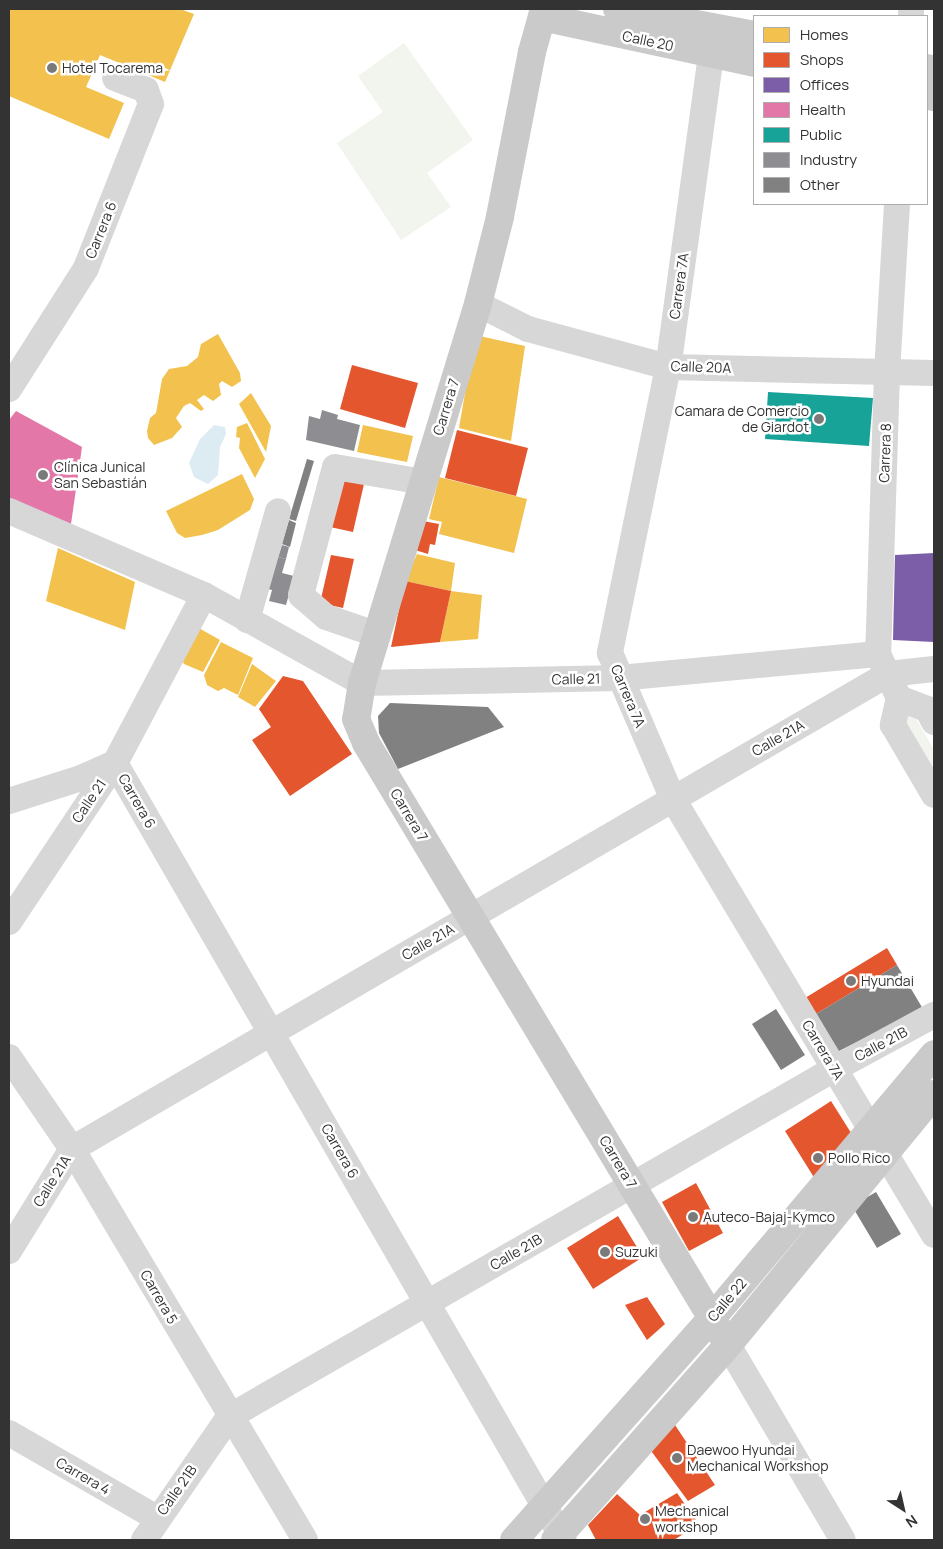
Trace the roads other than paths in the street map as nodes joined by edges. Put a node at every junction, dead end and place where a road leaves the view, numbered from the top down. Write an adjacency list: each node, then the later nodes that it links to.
1 (617, 9): 3 (main road, Calle 20)
2 (543, 13): 5 (main road, Calle 20); 9 (main road, Carrera 7)
3 (716, 27): 4 (main road, Calle 20); 5 (street, Carrera 7A)
4 (753, 35)
5 (710, 54): 6 (main road, Calle 20); 10 (street, Carrera 7A)
6 (753, 63)
7 (115, 78): 13 (street, Carrera 6)
8 (897, 205): 11 (street, Carrera 8)
9 (478, 304): 10 (street, Calle 20A); 14 (main road, Carrera 7)
10 (668, 367): 11 (street, Calle 20A); 22 (street, Carrera 7A)
11 (887, 372): 12 (street, Calle 20A); 20 (street, Carrera 8)
12 (934, 373)
13 (9, 389)
14 (424, 482): 19 (main road, Carrera 7); 19 (street)
15 (278, 511): 18 (street)
16 (10, 514): 17 (street)
17 (204, 596): 18 (street); 26 (street, Calle 21)
18 (247, 620): 23 (street)
19 (378, 635): 23 (main road, Carrera 7)
20 (883, 664): 21 (street, Calle 21); 22 (street, Calle 21); 24 (street, Carrera 8); 28 (street, Calle 21A)
21 (934, 669)
22 (619, 678): 23 (street, Calle 21); 28 (street, Carrera 7A)
23 (362, 684): 30 (main road, Carrera 7)
24 (899, 698): 25 (street); 27 (street)
25 (934, 722)
26 (115, 762): 29 (street); 31 (street, Calle 21); 33 (street, Carrera 6)
27 (934, 795)
28 (673, 799): 30 (street, Calle 21A); 36 (street, Carrera 7A)
29 (9, 801)
30 (471, 917): 33 (street, Calle 21A); 41 (main road, Carrera 7)
31 (9, 922)
32 (934, 1015): 36 (street, Calle 21B)
33 (271, 1033): 39 (street, Calle 21A); 44 (street, Carrera 6)
34 (934, 1054): 38 (main road, Calle 22)
35 (9, 1057): 39 (street, Carrera 5)
36 (834, 1069): 38 (street, Carrera 7A); 41 (street, Calle 21B)
37 (934, 1094): 40 (main road, Calle 22)
38 (870, 1129): 40 (street, Carrera 7A); 45 (main road, Calle 22)
39 (72, 1149): 43 (street, Calle 21A); 47 (street, Carrera 5)
40 (885, 1153): 42 (street, Carrera 7A); 46 (main road, Calle 22)
41 (632, 1185): 44 (street, Calle 21B); 45 (main road, Carrera 7)
42 (934, 1235)
43 (9, 1251)
44 (428, 1302): 47 (street, Calle 21B); 49 (street, Carrera 6)
45 (712, 1318): 46 (main road, Carrera 7); 49 (main road, Calle 22)
46 (728, 1345): 51 (main road, Calle 22); 55 (street, Carrera 7)
47 (229, 1417): 50 (street, Calle 21B); 53 (street, Carrera 5)
48 (9, 1433): 50 (street, Carrera 4)
49 (544, 1506): 51 (street, Carrera 6); 54 (main road, Calle 22)
50 (157, 1518): 52 (street, Calle 21B)
51 (560, 1538)
52 (144, 1540)
53 (305, 1540)
54 (514, 1540)
55 (843, 1540)

